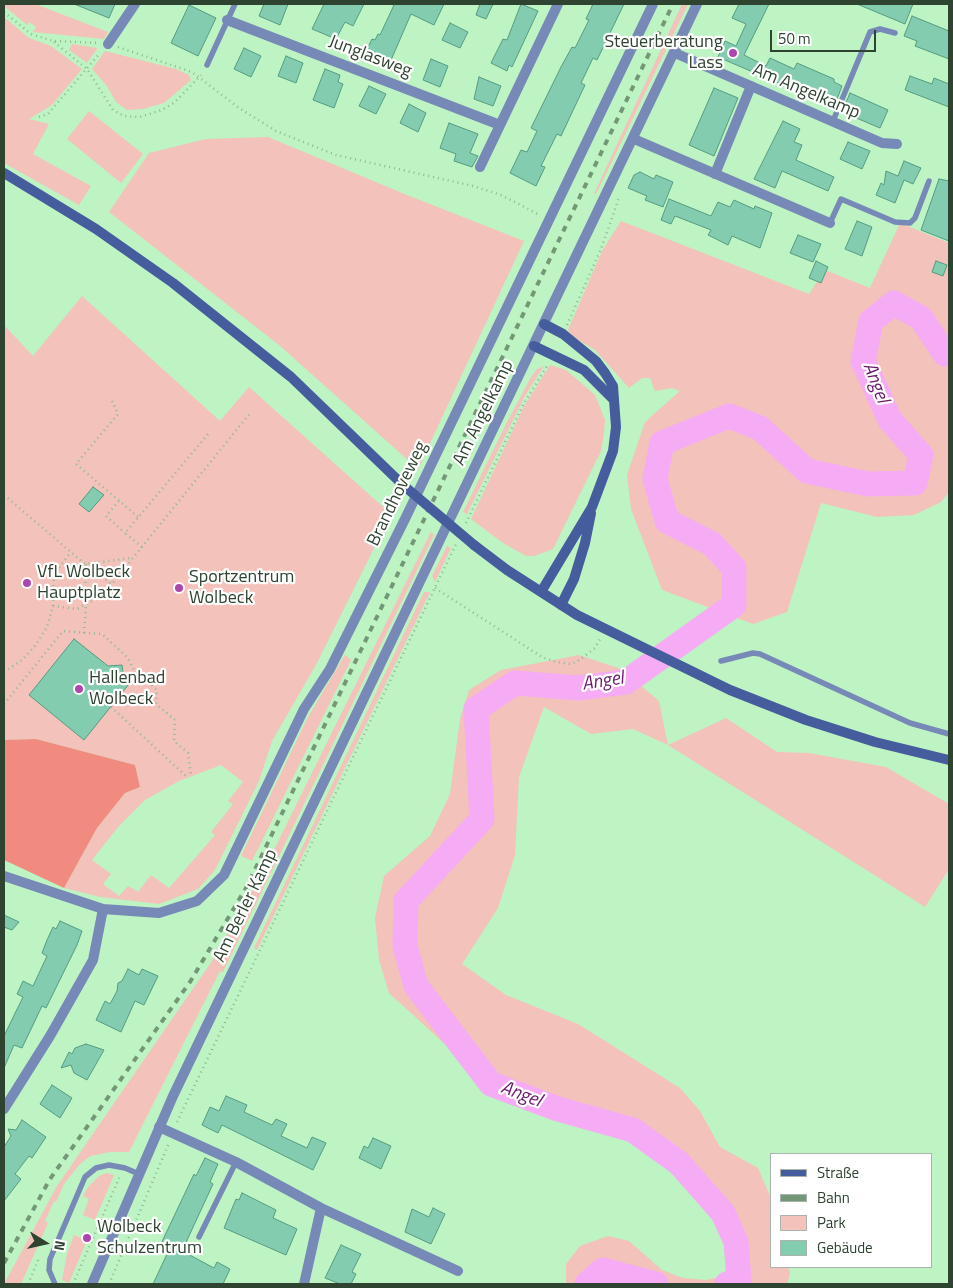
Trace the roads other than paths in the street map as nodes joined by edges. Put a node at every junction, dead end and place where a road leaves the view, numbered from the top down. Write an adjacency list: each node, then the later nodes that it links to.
1 (135, 4): 8 (street)
2 (235, 4): 6 (lane)
3 (558, 4): 13 (street)
4 (653, 4): 32 (street, Brandhoveweg)
5 (697, 4): 9 (street, Am Angelkamp)
6 (227, 20): 10 (lane); 13 (street, Junglasweg)
7 (895, 34): 12 (lane)
8 (108, 44)
9 (675, 53): 11 (street, Am Angelkamp); 14 (street, Am Angelkamp)
10 (207, 65)
11 (751, 86): 12 (street, Am Angelkamp); 18 (street)
12 (833, 121): 15 (street, Am Angelkamp)
13 (500, 125): 16 (street)
14 (634, 139): 18 (street); 21 (street, Am Angelkamp)
15 (897, 144)
16 (480, 167)
17 (4, 173): 25 (main road, bridge)
18 (715, 174): 20 (street)
19 (929, 181): 20 (lane)
20 (830, 223)
21 (544, 324): 22 (street, Am Angelkamp); 23 (main road)
22 (534, 346): 23 (main road); 28 (street, Am Angelkamp)
23 (613, 399): 24 (main road)
24 (592, 507): 25 (main road); 26 (main road)
25 (541, 592): 26 (main road)
26 (561, 605): 30 (main road)
27 (721, 661): 29 (lane)
28 (363, 701): 34 (street, Am Berler Kamp)
29 (949, 734)
30 (949, 760)
31 (4, 876): 32 (street, Brandhoveweg)
32 (103, 909): 33 (street)
33 (4, 1109)
34 (159, 1127): 35 (street); 36 (street, Am Berler Kamp)
35 (236, 1162): 37 (street); 38 (lane)
36 (139, 1174): 40 (lane); 41 (street, Am Berler Kamp)
37 (321, 1208): 39 (street); 42 (street)
38 (199, 1237)
39 (458, 1270)
40 (55, 1284)
41 (92, 1284)
42 (304, 1284)

